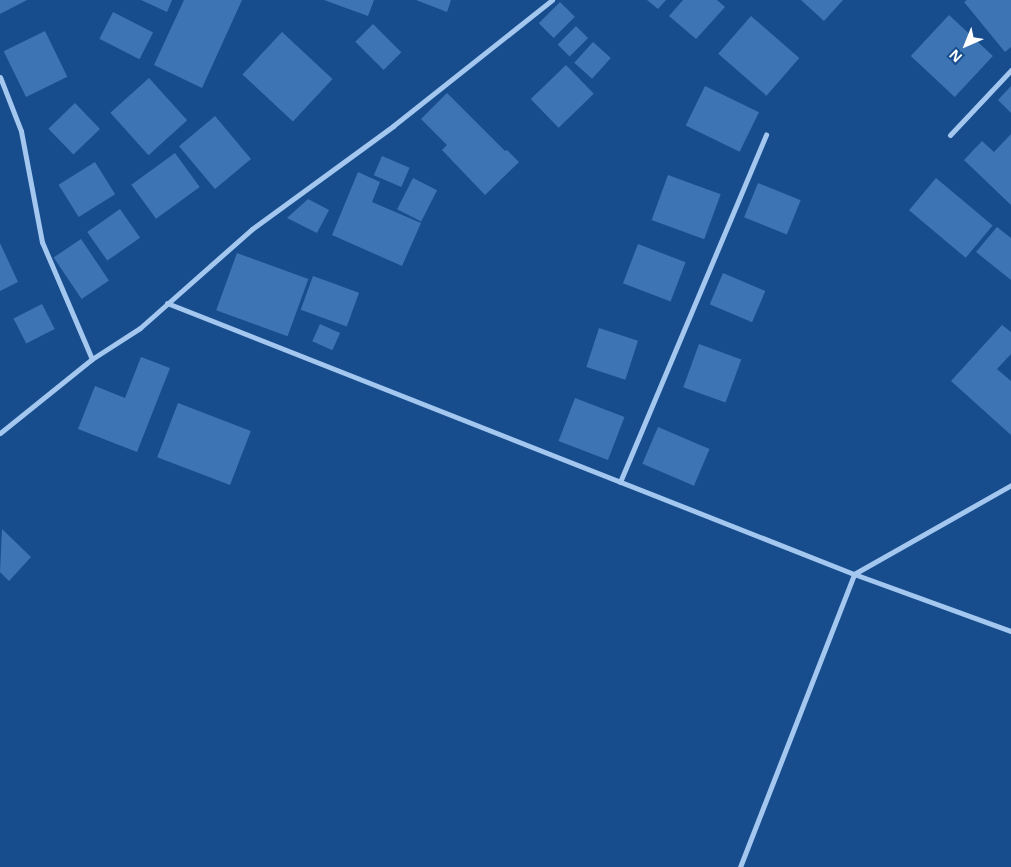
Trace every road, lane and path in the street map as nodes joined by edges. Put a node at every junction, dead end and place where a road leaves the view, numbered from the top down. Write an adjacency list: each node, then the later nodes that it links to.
1 (552, 0): 6 (street)
2 (1011, 70): 5 (street)
3 (0, 76): 7 (street)
4 (766, 134): 9 (street)
5 (950, 135)
6 (166, 303): 7 (street); 9 (street)
7 (92, 359): 8 (street)
8 (0, 433)
9 (620, 482): 11 (street)
10 (1011, 485): 11 (street)
11 (854, 574): 12 (street); 13 (street)
12 (1011, 631)
13 (740, 867)

